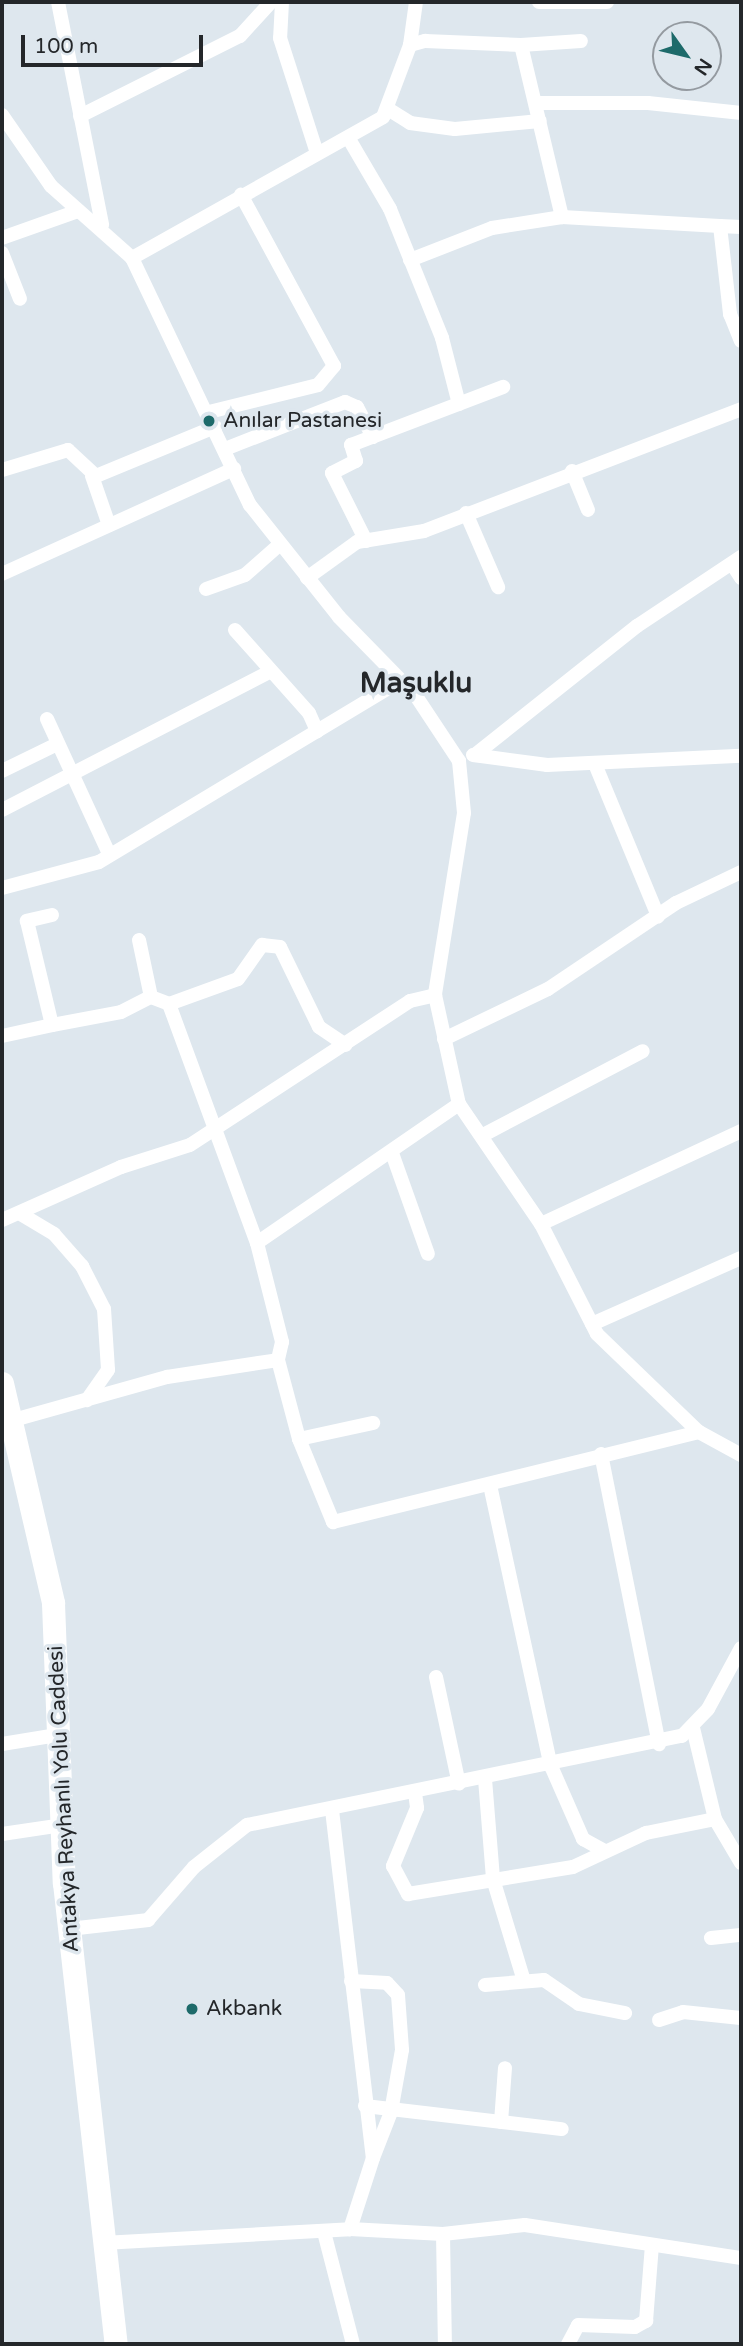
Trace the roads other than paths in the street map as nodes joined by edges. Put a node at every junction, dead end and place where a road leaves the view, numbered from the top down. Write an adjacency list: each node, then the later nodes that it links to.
1 (58, 2): 14 (street)
2 (272, 2): 14 (street)
3 (282, 2): 17 (street)
4 (416, 2): 8 (street)
5 (539, 2): 6 (street)
6 (607, 2)
7 (581, 41): 9 (street)
8 (410, 45): 9 (street); 11 (street)
9 (522, 45): 10 (street)
10 (537, 103): 12 (street); 15 (street)
11 (388, 109): 15 (street); 16 (street)
12 (741, 113)
13 (2, 115): 19 (street)
14 (80, 116): 23 (street)
15 (540, 121): 20 (street)
16 (349, 139): 17 (street); 27 (street)
17 (317, 153): 18 (street)
18 (241, 195): 26 (street); 33 (street)
19 (78, 211): 23 (street); 24 (street)
20 (562, 218): 21 (street); 27 (street)
21 (720, 226): 22 (street); 29 (street)
22 (741, 227)
23 (104, 228): 26 (street)
24 (2, 238)
25 (2, 253): 28 (street)
26 (132, 258): 33 (street)
27 (410, 260): 31 (street)
28 (20, 299)
29 (740, 338)
30 (503, 387): 31 (street)
31 (459, 404): 35 (street)
32 (741, 409): 39 (street)
33 (209, 412): 34 (street)
34 (215, 427): 36 (street); 40 (street)
35 (373, 437): 36 (street); 44 (street)
36 (225, 449): 37 (street)
37 (234, 468): 43 (street); 45 (street)
38 (2, 470): 40 (street)
39 (572, 471): 41 (street); 42 (street)
40 (92, 476): 43 (street)
41 (588, 510)
42 (466, 513): 44 (street); 50 (street)
43 (109, 525): 47 (street)
44 (366, 541): 48 (street)
45 (279, 545): 48 (street); 51 (street)
46 (737, 561): 49 (street); 58 (street)
47 (2, 574)
48 (307, 578): 54 (street)
49 (741, 578)
50 (498, 587)
51 (206, 589)
52 (235, 630): 53 (street)
53 (268, 673): 56 (street); 63 (street)
54 (399, 682): 56 (street); 60 (street)
55 (47, 719): 57 (street)
56 (317, 731): 65 (street)
57 (57, 744): 62 (street); 63 (street)
58 (476, 754): 60 (street); 61 (street)
59 (741, 756): 61 (street)
60 (459, 761): 71 (street)
61 (595, 764): 69 (street)
62 (2, 771)
63 (74, 775): 64 (street); 65 (street)
64 (2, 810)
65 (109, 854): 67 (street)
66 (741, 872): 69 (street)
67 (2, 888)
68 (52, 915): 74 (street)
69 (658, 916): 76 (street)
70 (139, 940): 72 (street)
71 (435, 995): 76 (street); 77 (street)
72 (151, 997): 73 (street); 74 (street)
73 (169, 1004): 77 (street); 81 (street)
74 (52, 1026): 75 (street)
75 (2, 1036)
76 (444, 1039): 79 (street)
77 (346, 1045): 81 (street)
78 (643, 1051): 82 (street)
79 (459, 1104): 82 (street); 83 (street)
80 (741, 1131): 86 (street)
81 (214, 1132): 84 (street); 87 (street)
82 (485, 1135): 86 (street)
83 (392, 1153): 87 (street); 88 (street)
84 (19, 1213): 85 (street); 93 (street)
85 (2, 1220)
86 (541, 1224): 90 (street)
87 (257, 1243): 91 (street)
88 (428, 1254)
89 (741, 1258): 90 (street)
90 (592, 1324): 96 (street)
91 (278, 1360): 93 (street); 97 (street)
92 (2, 1383): 94 (main road, Antakya Reyhanlı Yolu Caddesi)
93 (87, 1400): 94 (street)
94 (10, 1421): 104 (main road, Antakya Reyhanlı Yolu Caddesi)
95 (373, 1423): 97 (street)
96 (699, 1432): 98 (street); 99 (street)
97 (299, 1439): 100 (street)
98 (601, 1454): 100 (street); 106 (street)
99 (741, 1455)
100 (490, 1485): 107 (street)
101 (741, 1648): 103 (street)
102 (436, 1677): 109 (street)
103 (693, 1728): 106 (street); 112 (street)
104 (63, 1734): 105 (street); 113 (main road, Antakya Reyhanlı Yolu Caddesi)
105 (2, 1744)
106 (659, 1744): 107 (street)
107 (551, 1766): 108 (street); 117 (street)
108 (485, 1779): 109 (street); 119 (street)
109 (459, 1784): 110 (street)
110 (415, 1793): 111 (street); 119 (street)
111 (332, 1810): 120 (street); 124 (street)
112 (715, 1819): 115 (street); 117 (street)
113 (64, 1825): 116 (street); 120 (main road, Antakya Reyhanlı Yolu Caddesi)
114 (741, 1830): 115 (street)
115 (725, 1831): 118 (street)
116 (2, 1834)
117 (605, 1851): 119 (street)
118 (741, 1863)
119 (493, 1879): 123 (street)
120 (69, 1929): 138 (main road, Antakya Reyhanlı Yolu Caddesi)
121 (741, 1935): 122 (street)
122 (711, 1938)
123 (523, 1978): 125 (street); 126 (street)
124 (351, 1981): 130 (street); 131 (street)
125 (485, 1985)
126 (625, 2013)
127 (741, 2018): 128 (street)
128 (659, 2020)
129 (505, 2068): 132 (street)
130 (365, 2106): 131 (street); 134 (street)
131 (391, 2112): 132 (street); 134 (street)
132 (501, 2122): 133 (street)
133 (562, 2129)
134 (373, 2158): 135 (street)
135 (350, 2229): 136 (street); 137 (street)
136 (324, 2231): 138 (street); 142 (street)
137 (443, 2234): 139 (street); 143 (street)
138 (103, 2243): 141 (main road, Antakya Reyhanlı Yolu Caddesi)
139 (652, 2245): 140 (street); 144 (street)
140 (741, 2258)
141 (116, 2344)
142 (353, 2344)
143 (445, 2344)
144 (568, 2344)

